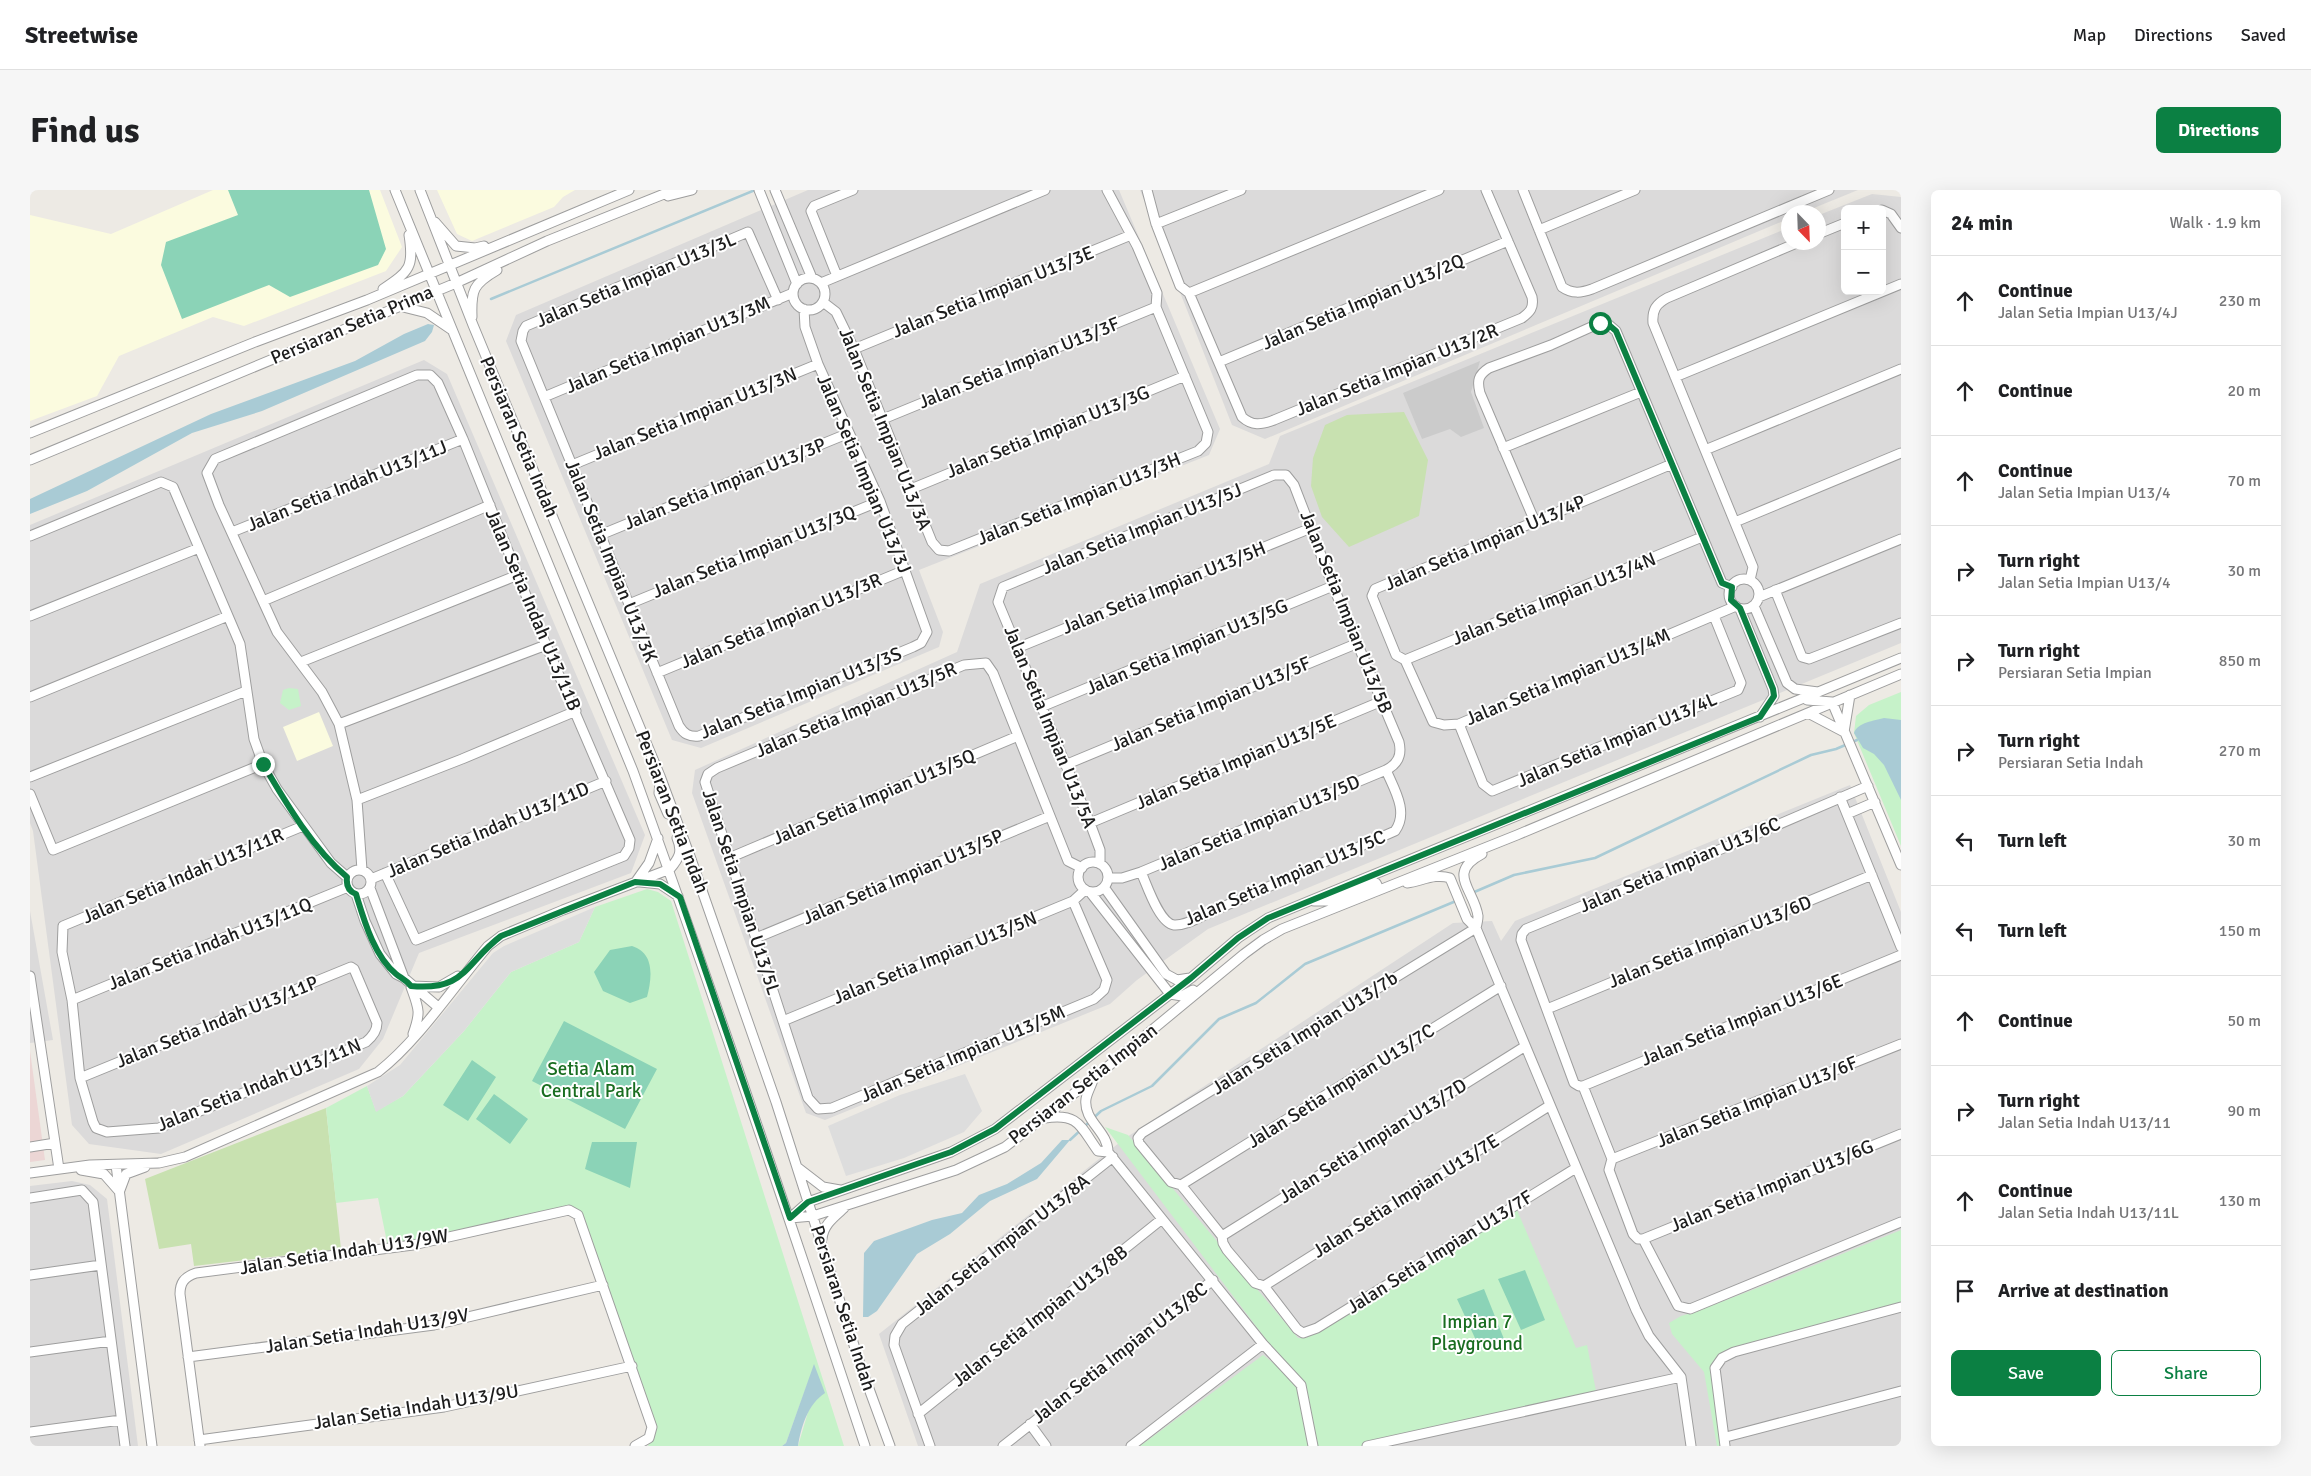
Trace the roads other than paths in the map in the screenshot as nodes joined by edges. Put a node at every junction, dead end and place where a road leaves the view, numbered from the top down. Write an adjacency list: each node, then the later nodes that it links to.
1 (395, 190): 21 (street, Persiaran Setia Indah)
2 (420, 190): 20 (street, Persiaran Setia Indah)
3 (629, 190): 28 (street, Persiaran Setia Prima)
4 (674, 190): 18 (street, Persiaran Setia Prima)
5 (692, 190): 18 (street)
6 (760, 190): 38 (street)
7 (775, 190): 35 (street)
8 (853, 190): 34 (street)
9 (1045, 190): 34 (street)
10 (1108, 190): 27 (street)
11 (1147, 190): 22 (street)
12 (1241, 190): 22 (street)
13 (1439, 190): 42 (street)
14 (1486, 190): 30 (street)
15 (1523, 190): 25 (street)
16 (1635, 190): 25 (street)
17 (1829, 190): 25 (street)
18 (657, 197): 29 (street, Persiaran Setia Prima)
19 (1886, 212): 24 (street)
20 (430, 216): 28 (street); 32 (street, Persiaran Setia Indah)
21 (406, 220): 33 (street, Persiaran Setia Indah); 43 (street)
22 (1156, 224): 42 (street)
23 (1841, 225): 26 (street)
24 (1901, 228)
25 (1539, 230)
26 (1826, 231)
27 (1131, 235): 47 (street); 51 (street, Jalan Setia Impian U13/3E)
28 (509, 239): 32 (street, Persiaran Setia Prima)
29 (547, 241): 36 (street, Persiaran Setia Prima); 49 (street)
30 (1508, 241): 52 (street, Jalan Setia Impian U13/2Q); 52 (street, Jalan Setia Impian U13/2R)
31 (1781, 250): 56 (street)
32 (450, 266): 33 (street, Persiaran Setia Prima); 36 (street, Persiaran Setia Indah)
33 (429, 274): 40 (street, Persiaran Setia Indah); 43 (street, Persiaran Setia Prima)
34 (837, 276): 37 (street)
35 (812, 278): 37 (street); 38 (street)
36 (456, 283): 40 (street, Persiaran Setia Prima); 49 (street, Persiaran Setia Indah)
37 (821, 283): 45 (street)
38 (797, 284): 41 (street)
39 (1901, 284): 56 (street)
40 (436, 290): 46 (street, Persiaran Setia Prima); 50 (street, Persiaran Setia Indah)
41 (793, 293): 44 (street, Jalan Setia Impian U13/3M); 48 (street)
42 (1189, 294): 52 (street)
43 (366, 300): 61 (street, Persiaran Setia Prima)
44 (778, 300): 58 (street, Jalan Setia Impian U13/3M); 58 (street, Jalan Setia Impian U13/3L)
45 (823, 302): 48 (street); 51 (street, Jalan Setia Impian U13/3A)
46 (398, 306): 50 (street); 66 (street, Persiaran Setia Prima)
47 (1156, 307): 55 (street); 59 (street, Jalan Setia Impian U13/3F)
48 (804, 309): 53 (street, Jalan Setia Impian U13/3J)
49 (473, 325): 131 (street, Persiaran Setia Indah)
50 (452, 330): 144 (street, Persiaran Setia Indah)
51 (854, 350): 59 (street, Jalan Setia Impian U13/3A)
52 (1219, 362)
53 (818, 364): 60 (street, Jalan Setia Impian U13/3J); 68 (street, Jalan Setia Impian U13/3N)
54 (1901, 369): 64 (street)
55 (1185, 376): 70 (street, Jalan Setia Impian U13/3G); 82 (street, Jalan Setia Impian U13/3H)
56 (1675, 377): 64 (street)
57 (1641, 392): 63 (street); 63 (street); 67 (street)
58 (544, 397): 68 (street, Jalan Setia Impian U13/3K)
59 (882, 419): 70 (street, Jalan Setia Impian U13/3A)
60 (849, 432): 71 (street, Jalan Setia Impian U13/3J); 77 (street, Jalan Setia Impian U13/3P)
61 (30, 434)
62 (463, 439): 72 (street, Jalan Setia Indah U13/11B); 76 (street, Jalan Setia Indah U13/11J); 76 (street, Jalan Setia Indah U13/11B)
63 (1503, 448): 73 (street)
64 (1705, 450): 74 (street)
65 (1901, 453): 74 (street)
66 (30, 460)
67 (1672, 464): 73 (street, Jalan Setia Impian U13/4P); 79 (street)
68 (572, 465): 77 (street, Jalan Setia Impian U13/3K)
69 (1286, 476): 75 (street, Jalan Setia Impian U13/5B); 89 (street, Jalan Setia Impian U13/5J)
70 (911, 488): 82 (street, Jalan Setia Impian U13/3A)
71 (880, 501): 83 (street, Jalan Setia Impian U13/3J); 92 (street, Jalan Setia Impian U13/3Q)
72 (490, 505): 84 (street, Jalan Setia Indah U13/11B); 91 (street)
73 (1535, 522): 106 (street, Jalan Setia Impian U13/4P)
74 (1735, 522): 85 (street)
75 (1311, 528): 86 (street, Jalan Setia Impian U13/5B); 104 (street, Jalan Setia Impian U13/5H)
76 (232, 532): 91 (street)
77 (600, 535): 92 (street, Jalan Setia Impian U13/3K)
78 (30, 536): 81 (street)
79 (1702, 537): 87 (street); 106 (street, Jalan Setia Impian U13/4N)
80 (1901, 539): 88 (street)
81 (199, 548): 95 (street); 96 (street)
82 (949, 551)
83 (905, 570): 101 (street, Jalan Setia Impian U13/3J); 108 (street, Jalan Setia Impian U13/3R)
84 (518, 575): 103 (street, Jalan Setia Indah U13/11B); 107 (street)
85 (1750, 580): 87 (street); 90 (street)
86 (1333, 586): 102 (street, Jalan Setia Impian U13/5B); 117 (street, Jalan Setia Impian U13/5G)
87 (1732, 587): 94 (street)
88 (1775, 590): 90 (street); 98 (street)
89 (1001, 591): 104 (street, Jalan Setia Impian U13/5A)
90 (1759, 597): 93 (street)
91 (263, 600): 107 (street)
92 (629, 604): 108 (street, Jalan Setia Impian U13/3K)
93 (1754, 606): 94 (street); 99 (street)
94 (1738, 607): 97 (street, Jalan Setia Impian U13/4M); 100 (street)
95 (30, 616)
96 (228, 616): 110 (street); 113 (street)
97 (1714, 616): 122 (street, Jalan Setia Impian U13/4M); 122 (street, Jalan Setia Impian U13/4L)
98 (1901, 623)
99 (1764, 630): 100 (street); 111 (street)
100 (1752, 635): 120 (street)
101 (925, 638): 123 (street, Jalan Setia Impian U13/3S)
102 (1358, 643): 114 (street, Jalan Setia Impian U13/5B); 128 (street, Jalan Setia Impian U13/5F)
103 (546, 645): 118 (street, Jalan Setia Indah U13/11B); 121 (street)
104 (1017, 648): 117 (street, Jalan Setia Impian U13/5A)
105 (1901, 658): 111 (street, Persiaran Setia Impian)
106 (1405, 660): 122 (street, Jalan Setia Impian U13/4M)
107 (301, 662): 121 (street)
108 (657, 673): 123 (street, Jalan Setia Impian U13/3K)
109 (1901, 674): 112 (street, Persiaran Setia Impian)
110 (246, 691): 127 (street); 132 (street)
111 (1819, 692): 115 (street, Persiaran Setia Impian)
112 (1850, 695): 116 (street, Persiaran Setia Impian); 124 (street)
113 (30, 697)
114 (1382, 701): 126 (street, Jalan Setia Impian U13/5B); 141 (street, Jalan Setia Impian U13/5E)
115 (1799, 701): 116 (street); 120 (street, Persiaran Setia Impian)
116 (1832, 702): 119 (street, Persiaran Setia Impian); 124 (street)
117 (1041, 708): 128 (street, Jalan Setia Impian U13/5A)
118 (576, 711): 133 (street, Jalan Setia Indah U13/11B); 137 (street)
119 (1808, 712): 124 (street); 143 (street, Persiaran Setia Impian)
120 (1760, 717): 165 (street, Persiaran Setia Impian)
121 (339, 724): 137 (street)
122 (1459, 724)
123 (679, 726)
124 (1845, 734): 134 (street)
125 (1018, 736): 129 (street, Jalan Setia Impian U13/5R); 140 (street); 145 (street, Jalan Setia Impian U13/5Q)
126 (1401, 751): 130 (street, Jalan Setia Impian U13/5D)
127 (263, 764): 135 (street); 142 (street)
128 (1066, 765): 141 (street, Jalan Setia Impian U13/5A)
129 (717, 768): 145 (street, Jalan Setia Impian U13/5L)
130 (1386, 770): 151 (street, Jalan Setia Impian U13/5D); 151 (street, Jalan Setia Impian U13/5C)
131 (660, 776): 149 (street); 202 (street, Persiaran Setia Indah)
132 (30, 777)
133 (606, 781): 152 (street, Jalan Setia Indah U13/11D); 152 (street, Jalan Setia Indah U13/11B)
134 (1868, 786): 136 (street, Jalan Setia Impian U13/6C); 138 (street)
135 (30, 794)
136 (1840, 797): 139 (street); 184 (street, Jalan Setia Impian U13/6C)
137 (357, 800): 150 (street)
138 (1875, 802): 139 (street); 147 (street)
139 (1847, 814): 153 (street)
140 (1050, 816): 148 (street); 167 (street, Jalan Setia Impian U13/5P)
141 (1090, 823): 146 (street, Jalan Setia Impian U13/5A)
142 (304, 826): 155 (street); 181 (street, Jalan Setia Indah U13/11R)
143 (1517, 834): 159 (street, Persiaran Setia Impian); 166 (street)
144 (658, 838): 149 (street, Persiaran Setia Indah); 156 (street)
145 (729, 858): 167 (street, Jalan Setia Impian U13/5L)
146 (1100, 864): 148 (street); 154 (street)
147 (1901, 865)
148 (1082, 868): 160 (street)
149 (670, 869): 156 (street); 163 (street, Persiaran Setia Indah)
150 (362, 870): 155 (street); 157 (street)
151 (1141, 872): 154 (street, Jalan Setia Impian U13/5D)
152 (385, 873): 157 (street, Jalan Setia Indah U13/11D)
153 (1872, 875): 169 (street); 184 (street, Jalan Setia Impian U13/6D)
154 (1108, 878): 158 (street)
155 (348, 882): 162 (street); 181 (street, Jalan Setia Indah U13/11Q)
156 (635, 882): 163 (street); 174 (street)
157 (370, 883): 162 (street); 178 (street)
158 (1104, 887): 160 (street); 168 (street)
159 (1387, 887): 161 (street, Persiaran Setia Impian); 166 (street)
160 (1088, 891): 164 (street, Jalan Setia Impian U13/5N); 170 (street)
161 (1374, 892): 165 (street); 171 (street, Persiaran Setia Impian)
162 (356, 894): 178 (street)
163 (680, 897): 213 (street, Persiaran Setia Indah)
164 (1073, 901): 186 (street, Jalan Setia Impian U13/5N); 186 (street, Jalan Setia Impian U13/5M)
165 (1308, 901): 177 (street, Persiaran Setia Impian)
166 (1476, 928): 179 (street); 206 (street, Jalan Setia Impian U13/7b)
167 (756, 938): 186 (street, Jalan Setia Impian U13/5L)
168 (1144, 941): 170 (street); 177 (street)
169 (1901, 947)
170 (1136, 948): 176 (street)
171 (1244, 954): 180 (street); 191 (street, Persiaran Setia Impian)
172 (1901, 955): 192 (street, Jalan Setia Impian U13/6E)
173 (354, 969): 190 (street, Jalan Setia Indah U13/11P); 190 (street, Jalan Setia Indah U13/11N)
174 (467, 971): 178 (street); 182 (street)
175 (30, 976): 185 (street)
176 (1157, 977): 180 (street); 183 (street)
177 (1191, 978): 180 (street, Persiaran Setia Impian)
178 (408, 982): 182 (street); 187 (street)
179 (1501, 986): 189 (street); 206 (street, Jalan Setia Impian U13/7C)
180 (1170, 994): 183 (street, Persiaran Setia Impian)
181 (72, 1000): 190 (street)
182 (438, 1007): 187 (street)
183 (1154, 1007): 207 (street, Persiaran Setia Impian)
184 (1547, 1009): 192 (street)
185 (33, 1021): 196 (street)
186 (782, 1021)
187 (409, 1043): 200 (street)
188 (1901, 1044): 199 (street, Jalan Setia Impian U13/6F)
189 (1524, 1047): 193 (street); 216 (street, Jalan Setia Impian U13/7D)
190 (80, 1078)
191 (1094, 1078): 194 (street, Persiaran Setia Impian); 198 (street)
192 (1583, 1086): 199 (street)
193 (1549, 1106): 204 (street); 223 (street, Jalan Setia Impian U13/7E)
194 (1043, 1119): 198 (street); 211 (street, Persiaran Setia Impian)
195 (1901, 1134): 217 (street, Jalan Setia Impian U13/6G)
196 (55, 1143): 197 (street); 203 (street)
197 (30, 1147)
198 (1110, 1155): 214 (street); 232 (street, Jalan Setia Impian U13/8A)
199 (1612, 1159): 217 (street)
200 (159, 1163): 201 (street); 208 (street)
201 (116, 1165): 203 (street); 208 (street)
202 (797, 1167): 207 (street); 210 (street, Persiaran Setia Indah)
203 (62, 1168): 205 (street); 208 (street)
204 (1576, 1168): 223 (street, Jalan Setia Impian U13/7F); 230 (street)
205 (30, 1173)
206 (1181, 1185): 216 (street)
207 (842, 1190): 210 (street, Persiaran Setia Impian)
208 (119, 1192): 239 (street)
209 (30, 1198): 219 (street)
210 (808, 1202): 212 (street, Persiaran Setia Indah); 213 (street, Persiaran Setia Impian)
211 (848, 1204): 212 (street, Persiaran Setia Impian); 218 (street)
212 (813, 1216): 213 (street, Persiaran Setia Impian); 218 (street, Persiaran Setia Indah)
213 (790, 1218): 241 (street, Persiaran Setia Indah)
214 (1162, 1219): 221 (street); 232 (street, Jalan Setia Impian U13/8B)
215 (1901, 1222): 217 (street)
216 (1222, 1236): 223 (street)
217 (1643, 1239)
218 (822, 1244): 242 (street, Persiaran Setia Indah)
219 (101, 1265): 220 (street); 225 (street)
220 (30, 1275)
221 (1213, 1280): 226 (street); 234 (street, Jalan Setia Impian U13/8C)
222 (603, 1285): 228 (street, Jalan Setia Indah U13/9V); 228 (street, Jalan Setia Indah U13/9W); 229 (street)
223 (1264, 1286)
224 (1901, 1307): 236 (street)
225 (111, 1341): 227 (street); 233 (street)
226 (1263, 1344): 246 (street); 247 (street)
227 (30, 1352)
228 (188, 1357): 237 (street)
229 (632, 1366): 237 (street, Jalan Setia Indah U13/9U); 240 (street)
230 (1681, 1377): 248 (street); 249 (street)
231 (1901, 1391): 236 (street)
232 (918, 1414): 243 (street)
233 (121, 1420): 235 (street); 238 (street)
234 (1030, 1424): 244 (street, Jalan Setia Impian U13/8C); 245 (street)
235 (30, 1432)
236 (1725, 1441)
237 (200, 1443)
238 (125, 1446)
239 (152, 1446)
240 (635, 1446)
241 (865, 1446)
242 (890, 1446)
243 (930, 1446)
244 (1002, 1446)
245 (1046, 1446)
246 (1131, 1446)
247 (1313, 1446)
248 (1367, 1446)
249 (1691, 1446)

